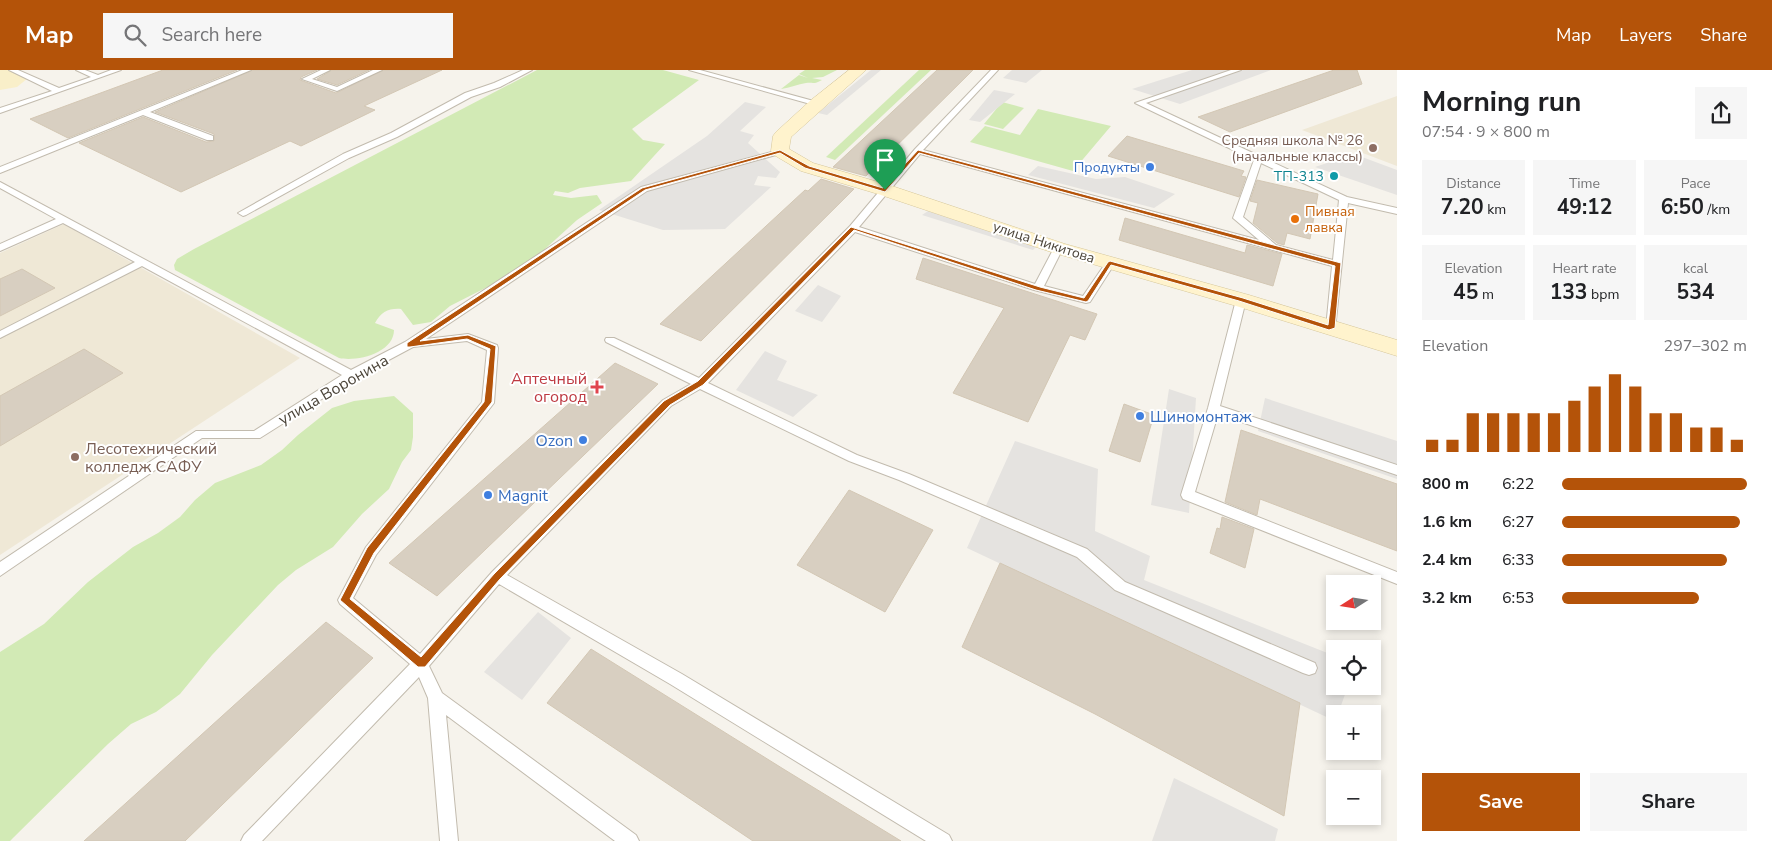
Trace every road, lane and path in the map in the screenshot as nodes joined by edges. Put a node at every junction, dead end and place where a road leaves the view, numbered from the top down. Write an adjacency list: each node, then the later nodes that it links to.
1 (12, 70): 13 (lane)
2 (79, 70): 12 (lane)
3 (118, 70): 12 (lane)
4 (248, 70): 16 (lane)
5 (327, 70): 6 (lane)
6 (379, 70)
7 (529, 70): 26 (lane)
8 (692, 70): 14 (lane)
9 (858, 70): 14 (street)
10 (996, 70): 19 (lane)
11 (1238, 70): 20 (lane)
12 (97, 77): 13 (lane)
13 (59, 90): 15 (lane)
14 (817, 102): 18 (street)
15 (0, 111)
16 (143, 112): 17 (lane); 21 (lane)
17 (210, 138)
18 (780, 151): 23 (street, улица Никитова); 40 (lane, улица Воронина)
19 (918, 152): 23 (lane); 29 (lane)
20 (1258, 159): 24 (lane); 29 (lane)
21 (0, 170)
22 (0, 185): 27 (lane)
23 (885, 190): 28 (lane); 31 (street, улица Никитова)
24 (1344, 199): 25 (lane); 34 (lane)
25 (1397, 211)
26 (243, 213)
27 (63, 219): 30 (lane); 32 (lane)
28 (853, 228): 35 (lane); 43 (lane)
29 (1273, 247): 34 (lane)
30 (0, 248)
31 (1058, 248): 33 (street, улица Никитова); 35 (lane)
32 (142, 262): 38 (lane); 42 (lane)
33 (1110, 263): 35 (lane); 36 (street, улица Никитова)
34 (1338, 264): 37 (lane)
35 (1038, 288)
36 (1241, 300): 37 (street, улица Никитова); 44 (lane)
37 (1331, 328): 41 (street, улица Никитова)
38 (0, 335)
39 (610, 340): 43 (lane)
40 (410, 345): 42 (lane, улица Воронина); 49 (lane)
41 (1397, 348)
42 (351, 375): 46 (lane, улица Воронина)
43 (701, 383): 47 (lane); 50 (lane)
44 (1214, 408): 45 (lane); 48 (lane)
45 (1397, 470)
46 (0, 570)
47 (497, 576): 49 (lane); 55 (lane)
48 (1397, 578)
49 (421, 664): 51 (lane); 52 (lane)
50 (1310, 668)
51 (436, 698): 53 (lane); 54 (lane)
52 (250, 841)
53 (448, 841)
54 (630, 841)
55 (943, 841)

